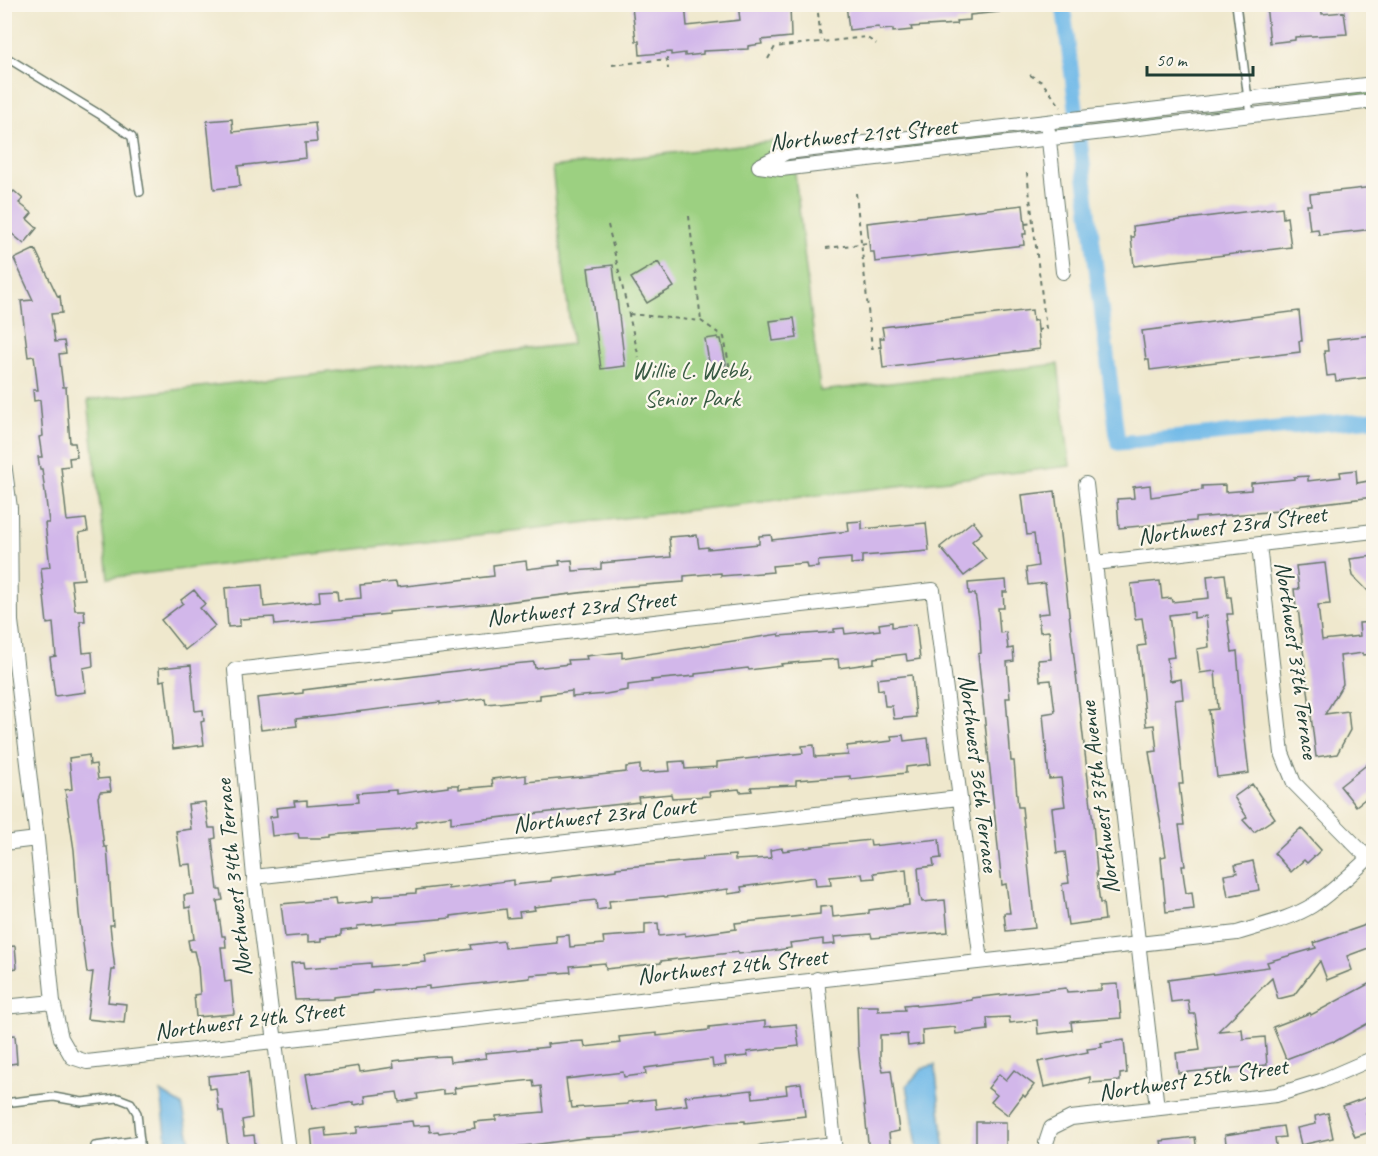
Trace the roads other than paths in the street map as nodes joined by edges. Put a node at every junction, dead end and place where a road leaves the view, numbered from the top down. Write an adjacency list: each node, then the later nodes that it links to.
1 (1236, 4): 4 (lane)
2 (4, 56): 9 (lane)
3 (1374, 84): 4 (street, Northwest 21st Street)
4 (1248, 99): 6 (lane); 7 (street, Northwest 21st Street)
5 (1374, 101): 6 (street, Northwest 21st Street)
6 (1250, 115): 8 (street, Northwest 21st Street)
7 (1047, 122): 8 (street); 8 (street, Northwest 21st Street)
8 (1048, 138): 10 (street)
9 (140, 192)
10 (1064, 272)
11 (4, 463): 17 (street)
12 (1086, 484): 15 (street, Northwest 37th Avenue)
13 (1374, 531): 14 (street, Northwest 23rd Street)
14 (1259, 545): 15 (street, Northwest 23rd Street); 22 (street, Northwest 37th Terrace)
15 (1095, 563): 24 (street, Northwest 37th Avenue)
16 (933, 590): 18 (street, Northwest 23rd Street); 19 (street, Northwest 36th Terrace)
17 (8, 621): 20 (street)
18 (235, 670): 23 (street, Northwest 34th Terrace)
19 (959, 798): 23 (street, Northwest 23rd Court); 25 (street, Northwest 36th Terrace)
20 (37, 839): 21 (street); 27 (street)
21 (4, 843)
22 (1371, 855): 24 (street, Northwest 24th Street)
23 (254, 877): 29 (street, Northwest 34th Terrace)
24 (1139, 942): 25 (street, Northwest 24th Street); 32 (street, Northwest 37th Avenue)
25 (981, 961): 26 (street, Northwest 24th Street)
26 (817, 979): 29 (street, Northwest 24th Street); 35 (street)
27 (53, 1002): 28 (street); 29 (street, Northwest 24th Street)
28 (4, 1007)
29 (274, 1040): 37 (street, Northwest 34th Terrace)
30 (1374, 1058): 32 (street, Northwest 25th Street)
31 (4, 1103): 33 (lane)
32 (1157, 1108): 39 (street, Northwest 25th Street)
33 (140, 1140): 34 (lane); 36 (lane)
34 (95, 1146)
35 (835, 1148): 38 (street)
36 (141, 1152)
37 (289, 1152)
38 (762, 1152)
39 (1047, 1152)

